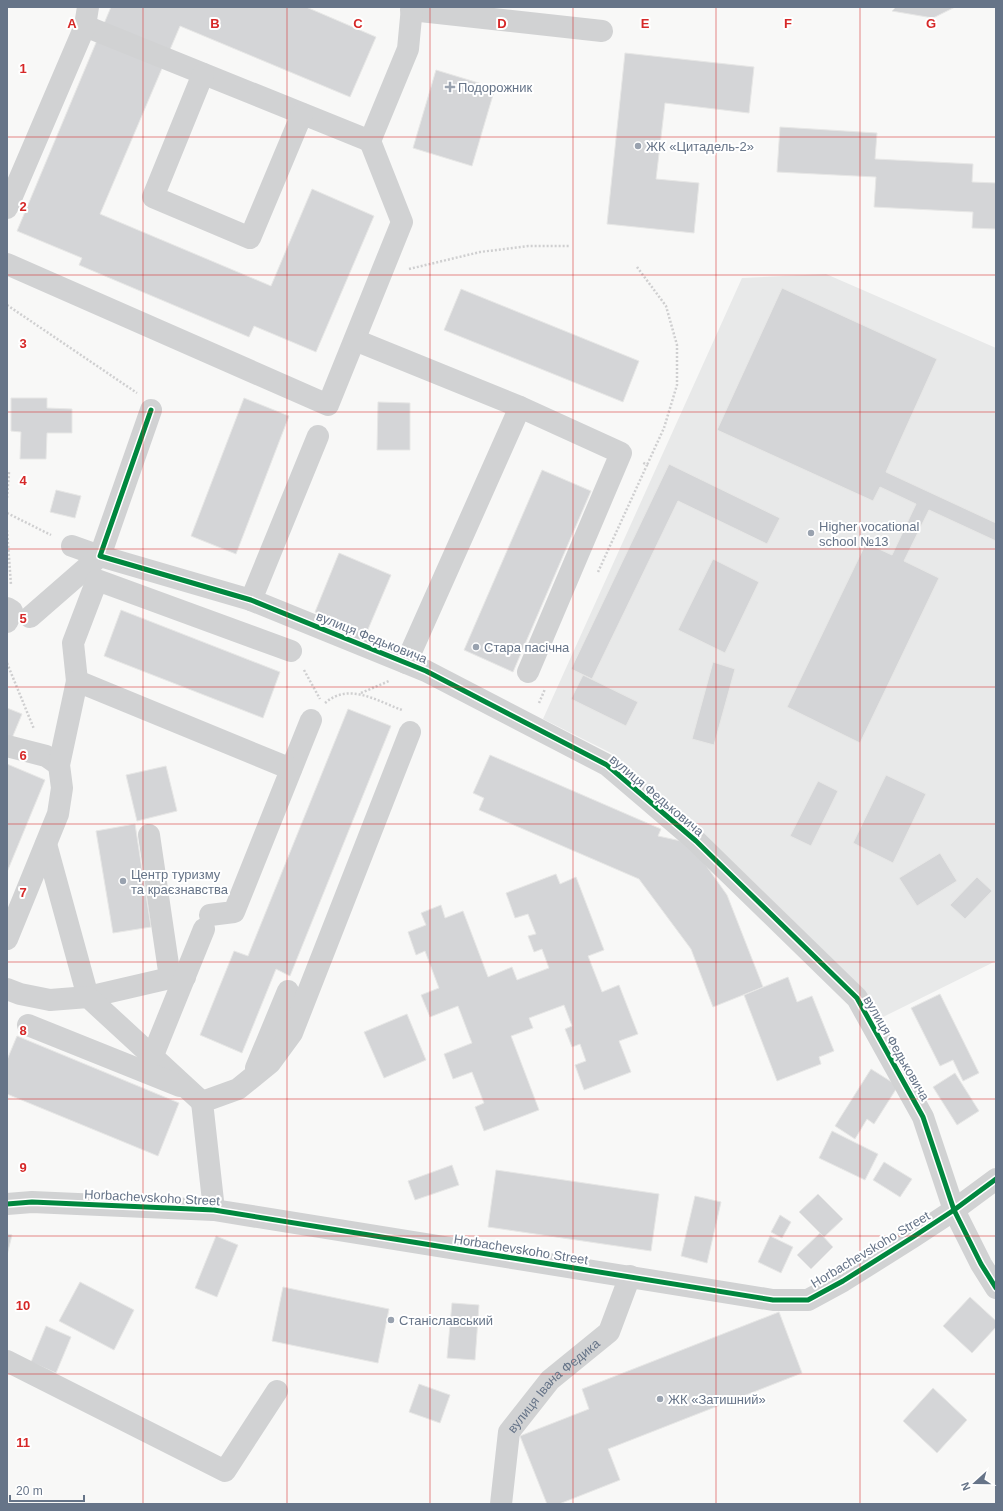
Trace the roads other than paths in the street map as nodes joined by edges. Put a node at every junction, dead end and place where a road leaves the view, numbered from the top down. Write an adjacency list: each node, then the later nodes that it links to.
1 (412, 9): 3 (street); 6 (street)
2 (87, 16): 4 (street); 7 (street)
3 (602, 31)
4 (203, 74): 5 (street); 5 (street)
5 (302, 114): 6 (street)
6 (370, 141): 9 (street)
7 (7, 208)
8 (7, 264): 9 (street)
9 (354, 340): 10 (street)
10 (520, 407): 18 (street); 19 (street)
11 (151, 410): 14 (street)
12 (318, 436): 15 (street)
13 (72, 546): 14 (street, вулиця Федьковича)
14 (100, 556): 15 (street, вулиця Федьковича); 16 (street)
15 (251, 600): 18 (street, вулиця Федьковича)
16 (14, 614)
17 (291, 651): 20 (street)
18 (406, 663): 40 (street, вулиця Федьковича)
19 (528, 672)
20 (76, 681): 24 (street); 25 (street)
21 (311, 720): 25 (street)
22 (408, 722): 35 (street)
23 (7, 746): 24 (street)
24 (52, 761): 27 (street)
25 (291, 769): 29 (street)
26 (149, 835): 29 (street)
27 (46, 844): 28 (street); 32 (street)
28 (7, 939)
29 (178, 978): 32 (street); 34 (street)
30 (7, 989): 32 (street)
31 (288, 991): 35 (street)
32 (88, 997): 34 (street)
33 (28, 1025): 36 (street)
34 (153, 1055): 36 (street)
35 (252, 1078): 36 (street)
36 (196, 1096): 39 (street)
37 (996, 1179): 40 (street, Horbachevskoho Street)
38 (7, 1204): 39 (street, Horbachevskoho Street)
39 (214, 1210): 41 (street, Horbachevskoho Street)
40 (954, 1210): 41 (street, Horbachevskoho Street); 42 (street, вулиця Федьковича)
41 (630, 1276): 45 (street, вулиця Івана Федика)
42 (996, 1288)
43 (7, 1361): 44 (street)
44 (277, 1391)
45 (501, 1504)

